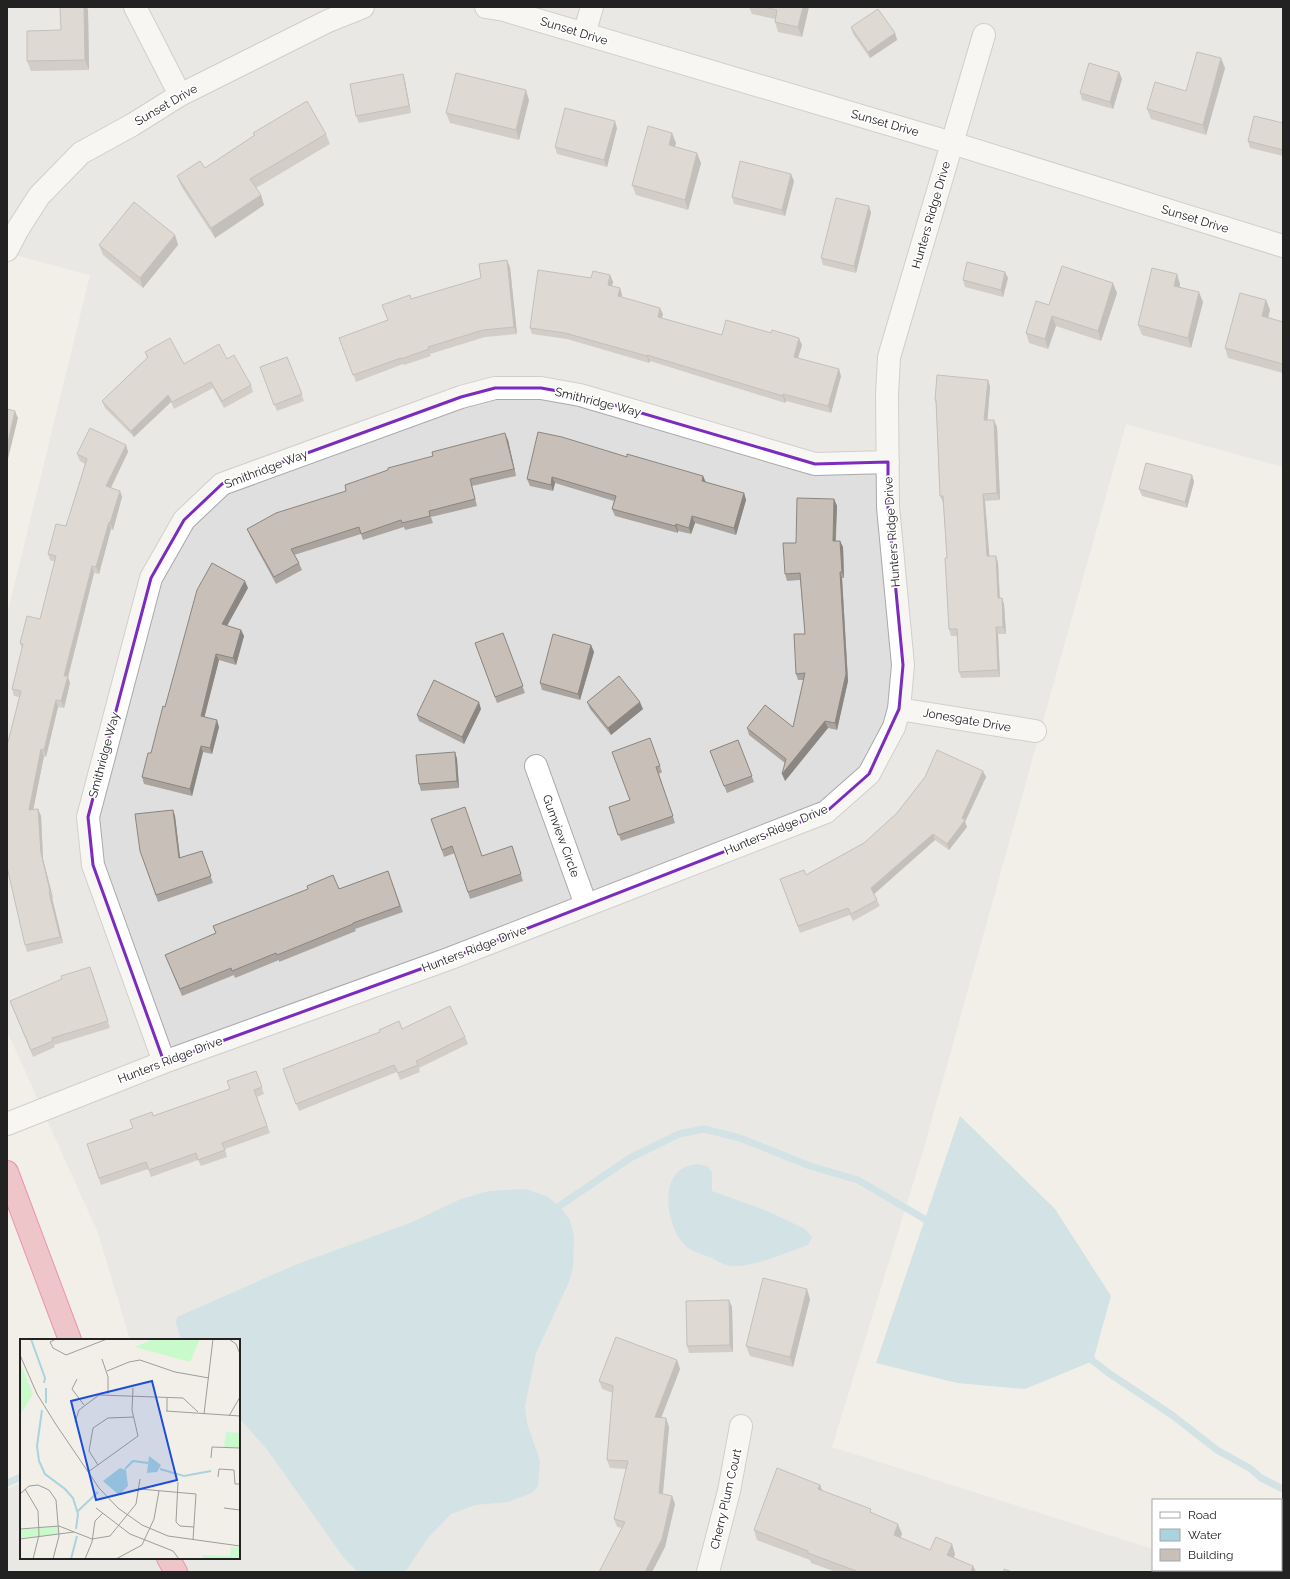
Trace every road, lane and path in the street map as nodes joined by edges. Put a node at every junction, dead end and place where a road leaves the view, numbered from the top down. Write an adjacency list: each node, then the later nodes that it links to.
1 (135, 7): 7 (street)
2 (362, 7): 7 (street, Sunset Drive)
3 (486, 7): 5 (street, Sunset Drive)
4 (592, 7): 5 (street)
5 (584, 34): 8 (street, Sunset Drive)
6 (984, 35): 8 (street, Hunters Ridge Drive)
7 (180, 95): 10 (street, Sunset Drive)
8 (952, 143): 9 (street, Sunset Drive); 11 (street, Hunters Ridge Drive)
9 (1283, 246)
10 (7, 250)
11 (888, 462): 12 (street, Hunters Ridge Drive); 16 (street, Smithridge Way)
12 (899, 709): 13 (street, Jonesgate Drive); 15 (street, Hunters Ridge Drive)
13 (1035, 732)
14 (536, 766): 15 (street, Gumview Circle)
15 (586, 905): 16 (street, Hunters Ridge Drive)
16 (164, 1062): 17 (street, Hunters Ridge Drive)
17 (7, 1124)
18 (7, 1172): 19 (highway)
19 (70, 1339)
20 (742, 1426): 22 (street, Cherry Plum Court)
21 (169, 1559): 23 (highway)
22 (710, 1571)
23 (176, 1572)

